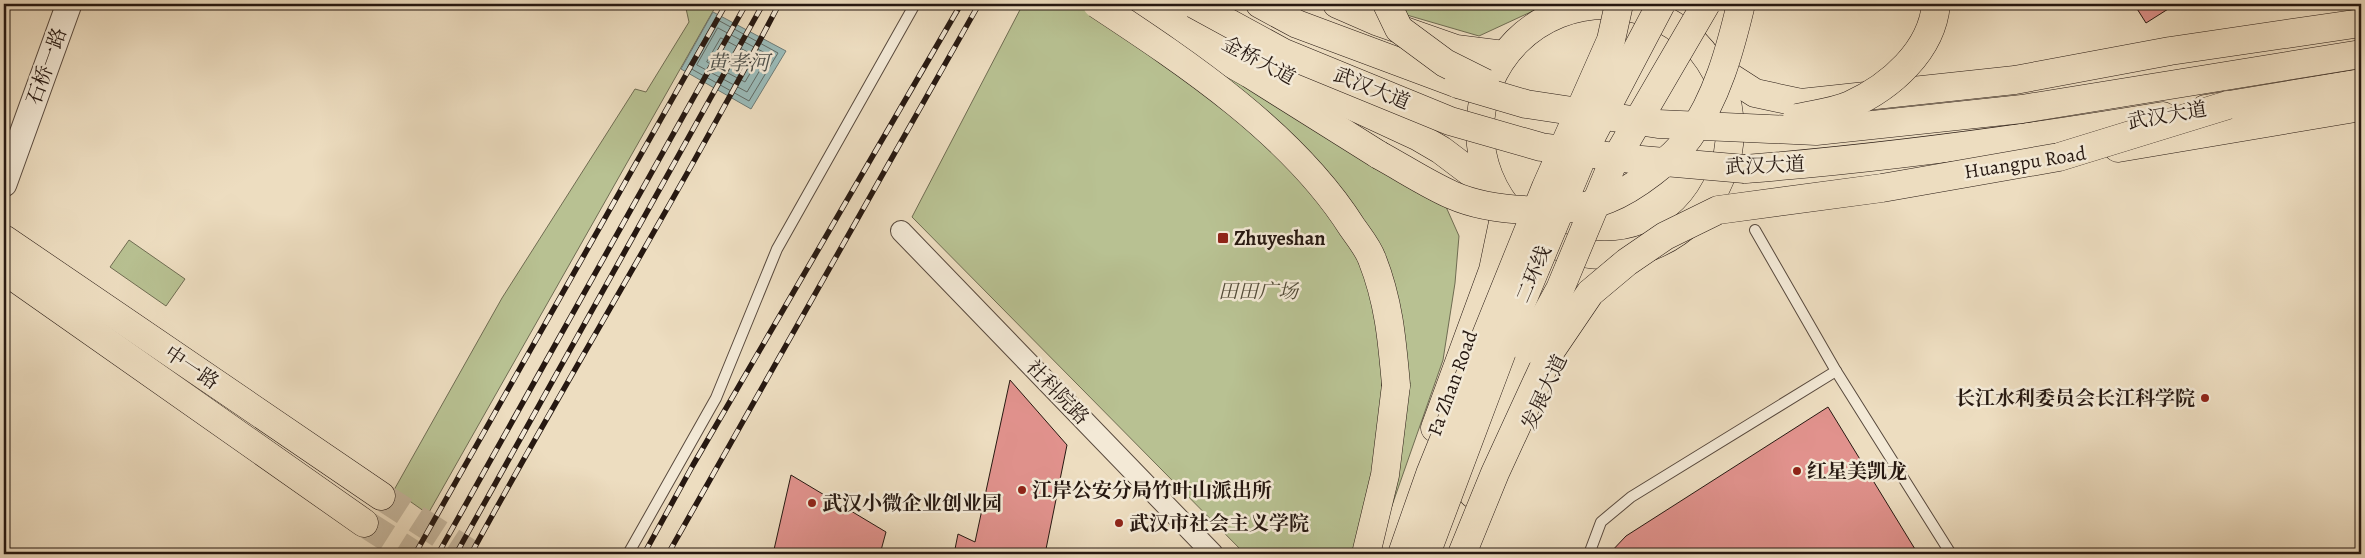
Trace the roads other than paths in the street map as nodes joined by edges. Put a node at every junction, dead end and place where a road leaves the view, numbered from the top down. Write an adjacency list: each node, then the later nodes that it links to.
1 (68, 4): 28 (street, 石桥一路)
2 (915, 4): 40 (lane)
3 (1097, 4): 42 (main road, bridge)
4 (1127, 4): 15 (main road, bridge)
5 (1154, 4): 29 (main road, 金桥大道)
6 (1194, 4): 25 (main road, 武汉大道, bridge)
7 (1260, 4): 24 (main road, 武汉大道, bridge)
8 (1337, 4): 21 (main road)
9 (1387, 4): 24 (main road, bridge)
10 (1619, 4): 44 (main road, bridge)
11 (1661, 4): 45 (main road, 二环线, bridge)
12 (1684, 4): 36 (main road, 二环线, bridge)
13 (1706, 4): 36 (main road, bridge)
14 (1713, 4): 19 (main road)
15 (1741, 4)
16 (1936, 4): 27 (main road, bridge)
17 (1578, 6): 19 (main road); 21 (main road)
18 (2361, 23): 22 (main road)
19 (1694, 40): 22 (main road)
20 (2359, 54): 27 (main road, 武汉大道, bridge)
21 (1504, 55): 29 (main road)
22 (1713, 66): 30 (main road)
23 (2361, 83): 25 (main road, 武汉大道)
24 (1526, 104): 27 (main road, 武汉大道, bridge)
25 (2228, 105): 47 (main road, bridge)
26 (2361, 107): 30 (main road, Huangpu Road)
27 (1754, 128)
28 (4, 184)
29 (1500, 199): 34 (main road, 金桥大道); 43 (main road, Fa Zhan Road)
30 (1692, 221): 34 (main road)
31 (1755, 230): 37 (lane)
32 (901, 231): 41 (street, 社科院路)
33 (4, 239): 38 (main road, 中一路)
34 (1644, 250): 48 (main road, 发展大道)
35 (4, 270): 39 (main road, 中一路)
36 (1527, 349): 46 (main road, 二环线)
37 (1836, 371): 49 (lane); 50 (lane)
38 (381, 496)
39 (364, 523)
40 (628, 554)
41 (1213, 554)
42 (1366, 554)
43 (1388, 554)
44 (1402, 554)
45 (1426, 554)
46 (1451, 554)
47 (1462, 554)
48 (1475, 554)
49 (1589, 554)
50 (1951, 554)

